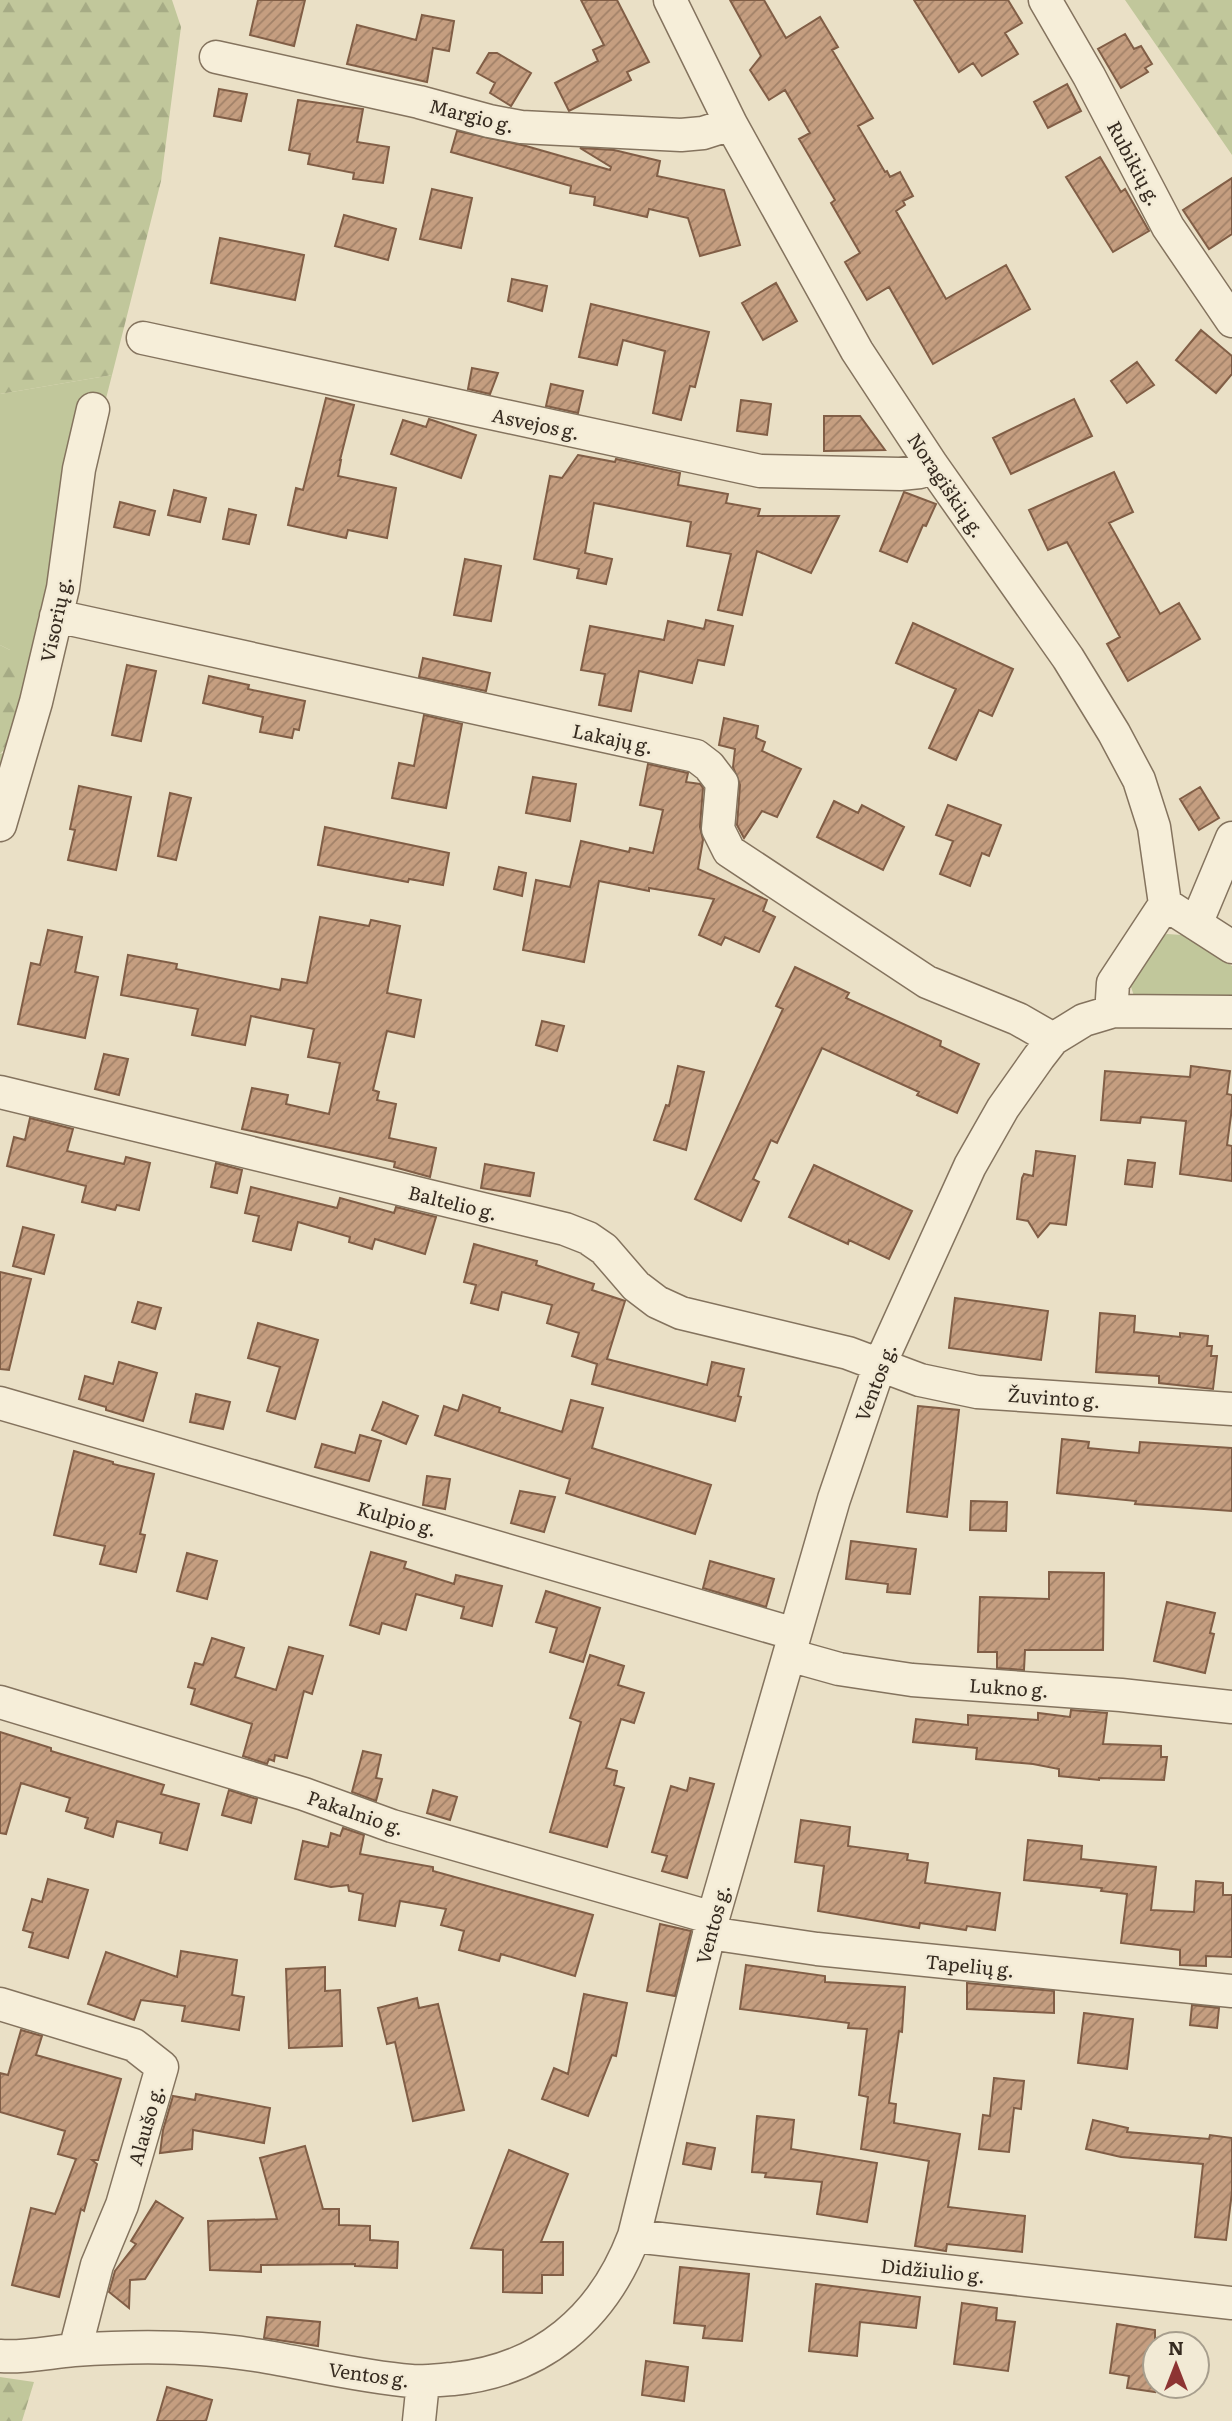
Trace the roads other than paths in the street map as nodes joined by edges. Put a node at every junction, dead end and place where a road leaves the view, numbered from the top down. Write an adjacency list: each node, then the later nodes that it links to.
1 (670, 0): 4 (street, Noragiškių g.)
2 (1045, 0): 5 (street, Rubikių g.)
3 (216, 57): 4 (street, Margio g.)
4 (730, 124): 8 (street, Noragiškių g.)
5 (1232, 321)
6 (142, 338): 8 (street, Asvejos g.)
7 (93, 409): 9 (street, Visorių g.)
8 (932, 465): 12 (street, Noragiškių g.)
9 (56, 616): 10 (street, Visorių g.); 17 (street, Lakajų g.)
10 (0, 825)
11 (1232, 838): 13 (street)
12 (1165, 904): 13 (street); 15 (street)
13 (1196, 924): 14 (street)
14 (1232, 947)
15 (1114, 1011): 16 (street, Ventos g.); 17 (street, Ventos g.)
16 (1232, 1012)
17 (1054, 1039): 19 (street, Ventos g.)
18 (0, 1092): 19 (street, Baltelio g.)
19 (880, 1364): 21 (street, Žuvinto g.); 22 (street, Ventos g.)
20 (0, 1403): 22 (street, Kulpio g.)
21 (1232, 1409)
22 (792, 1645): 24 (street, Lukno g.); 25 (street, Ventos g.)
23 (0, 1702): 25 (street, Pakalnio g.)
24 (1232, 1706)
25 (711, 1925): 26 (street, Tapelių g.); 28 (street, Ventos g.)
26 (1232, 1991)
27 (0, 2004): 30 (street, Alaušo g.)
28 (634, 2236): 29 (street, Didžiulio g.); 32 (street, Ventos g.)
29 (1232, 2303)
30 (75, 2350): 31 (street, Ventos g.); 32 (street, Ventos g.)
31 (0, 2356)
32 (424, 2382): 33 (street)
33 (419, 2421)

